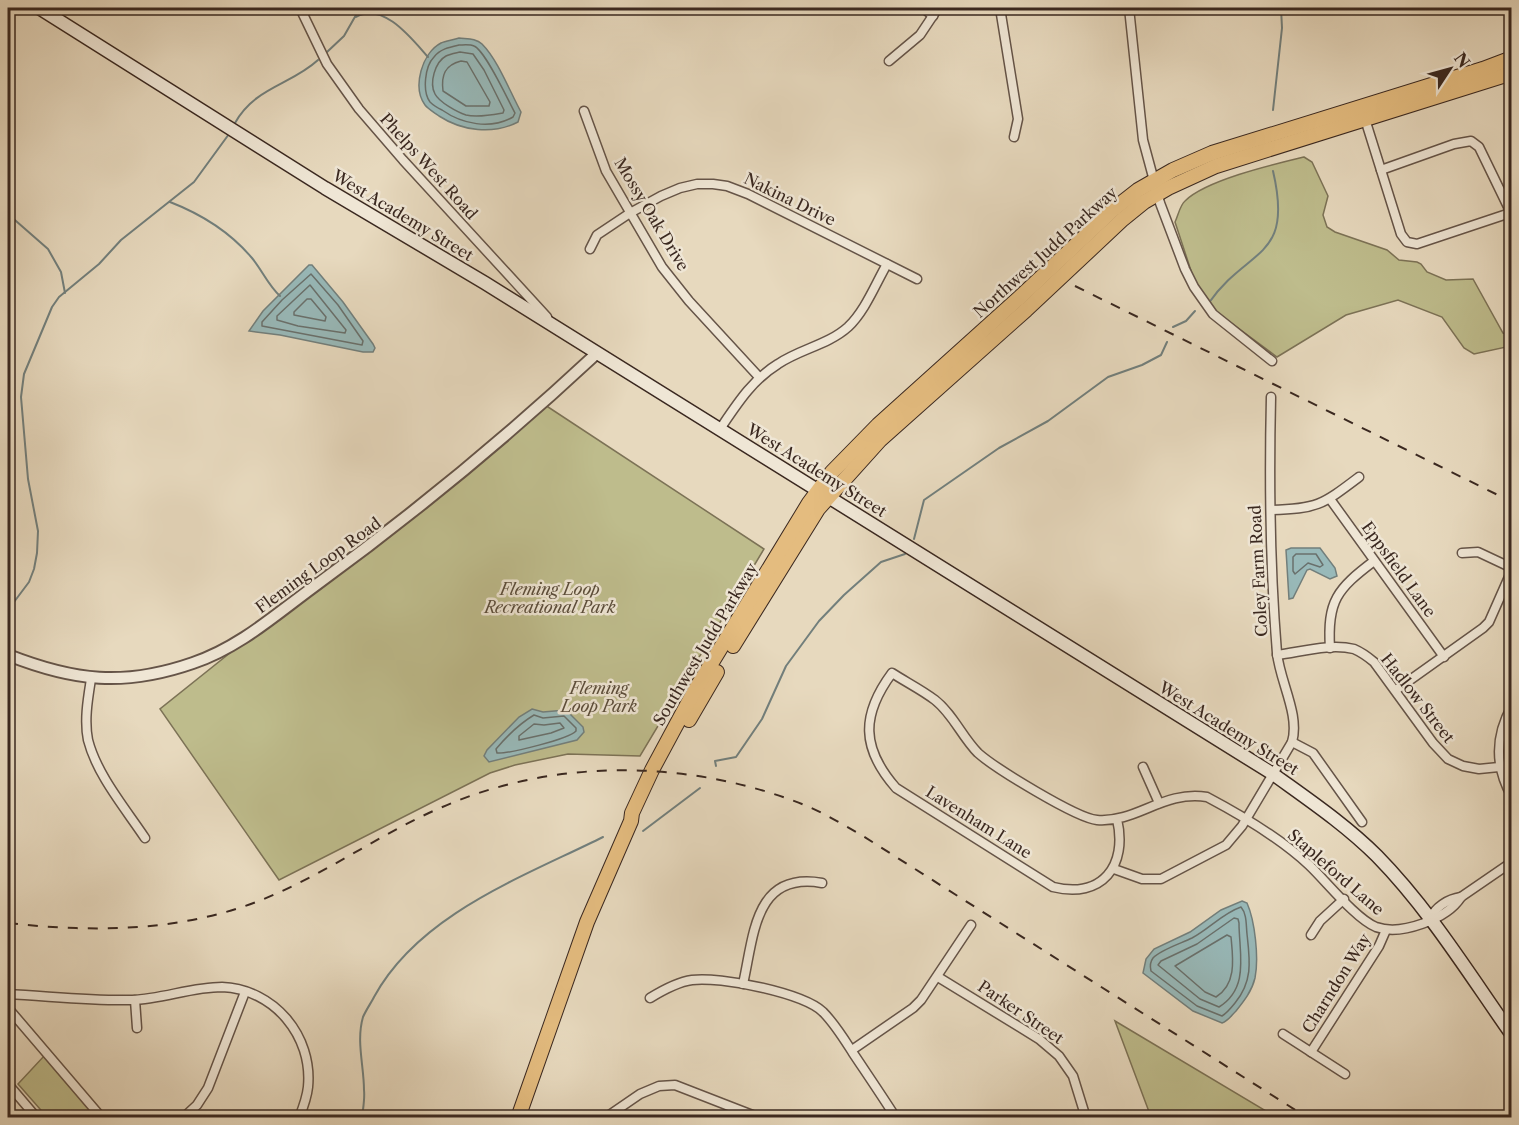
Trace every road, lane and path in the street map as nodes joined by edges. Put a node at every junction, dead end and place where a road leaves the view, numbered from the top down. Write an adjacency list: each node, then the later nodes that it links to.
1 (39, 8): 20 (main road, West Academy Street)
2 (300, 8): 20 (street, Phelps West Road)
3 (923, 8): 6 (street)
4 (1000, 8): 12 (street)
5 (1128, 8): 14 (street)
6 (935, 12): 8 (street)
7 (1512, 58): 14 (highway, Northwest Judd Parkway)
8 (890, 61)
9 (1512, 73): 11 (highway, Northwest Judd Parkway)
10 (584, 111): 15 (street, Mossy Oak Drive)
11 (1365, 120): 13 (street); 14 (highway, Northwest Judd Parkway)
12 (1014, 137)
13 (1381, 170): 16 (street); 16 (street)
14 (1156, 188): 22 (street); 27 (highway, Northwest Judd Parkway)
15 (630, 213): 17 (street, Nakina Drive); 18 (street, Nakina Drive); 23 (street, Mossy Oak Drive)
16 (1511, 214)
17 (590, 249)
18 (887, 264): 19 (street, Nakina Drive); 23 (street)
19 (917, 279)
20 (557, 329): 21 (main road, West Academy Street)
21 (596, 354): 25 (main road, West Academy Street); 38 (street, Fleming Loop Road)
22 (1272, 361)
23 (759, 377): 25 (street)
24 (1271, 397): 29 (street, Coley Farm Road)
25 (720, 429): 27 (main road, West Academy Street)
26 (1359, 477): 28 (street)
27 (823, 493): 44 (main road, West Academy Street); 77 (highway, Southwest Judd Parkway)
28 (1330, 499): 29 (street); 31 (street, Eppsfield Lane)
29 (1270, 510): 35 (street, Coley Farm Road)
30 (1462, 553): 32 (street)
31 (1374, 561): 33 (street); 36 (street, Eppsfield Lane)
32 (1512, 569): 36 (street)
33 (1330, 648): 35 (street, Hadlow Street); 39 (street, Hadlow Street)
34 (8, 655): 38 (street, Fleming Loop Road)
35 (1277, 655): 41 (street, Coley Farm Road)
36 (1444, 657): 39 (street)
37 (892, 674): 47 (street, Stapleford Lane); 52 (street, Lavenham Lane)
38 (91, 679): 50 (street)
39 (1396, 690): 43 (street, Hadlow Street)
40 (1512, 706): 43 (street)
41 (1293, 742): 44 (street); 49 (street)
42 (1143, 767): 46 (street)
43 (1499, 768): 45 (street)
44 (1274, 774): 48 (street); 55 (main road, West Academy Street)
45 (1512, 797)
46 (1159, 803): 47 (street, Stapleford Lane); 48 (street, Stapleford Lane)
47 (1117, 819): 52 (street)
48 (1245, 820): 52 (street); 54 (street, Stapleford Lane)
49 (1362, 822)
50 (145, 838)
51 (1512, 862): 55 (street, Stapleford Lane)
52 (1114, 869)
53 (822, 883): 60 (street)
54 (1344, 899): 57 (street, Stapleford Lane); 58 (street)
55 (1430, 919): 57 (street, Stapleford Lane); 68 (main road, West Academy Street)
56 (971, 925): 59 (street)
57 (1386, 930): 70 (street, Charndon Way)
58 (1311, 935)
59 (938, 977): 69 (street); 81 (street, Parker Street)
60 (743, 984): 63 (street); 69 (street)
61 (245, 992): 64 (street); 75 (street); 76 (street)
62 (8, 994): 64 (street)
63 (650, 998)
64 (135, 1000): 66 (street)
65 (8, 1008): 74 (street)
66 (137, 1028)
67 (1283, 1034): 70 (street)
68 (1511, 1034)
69 (852, 1050): 80 (street)
70 (1311, 1052): 71 (street)
71 (1345, 1074)
72 (8, 1084): 73 (street)
73 (37, 1118)
74 (102, 1118)
75 (183, 1118)
76 (299, 1118)
77 (518, 1118)
78 (606, 1118): 79 (street)
79 (760, 1118)
80 (896, 1118)
81 (1086, 1118)

